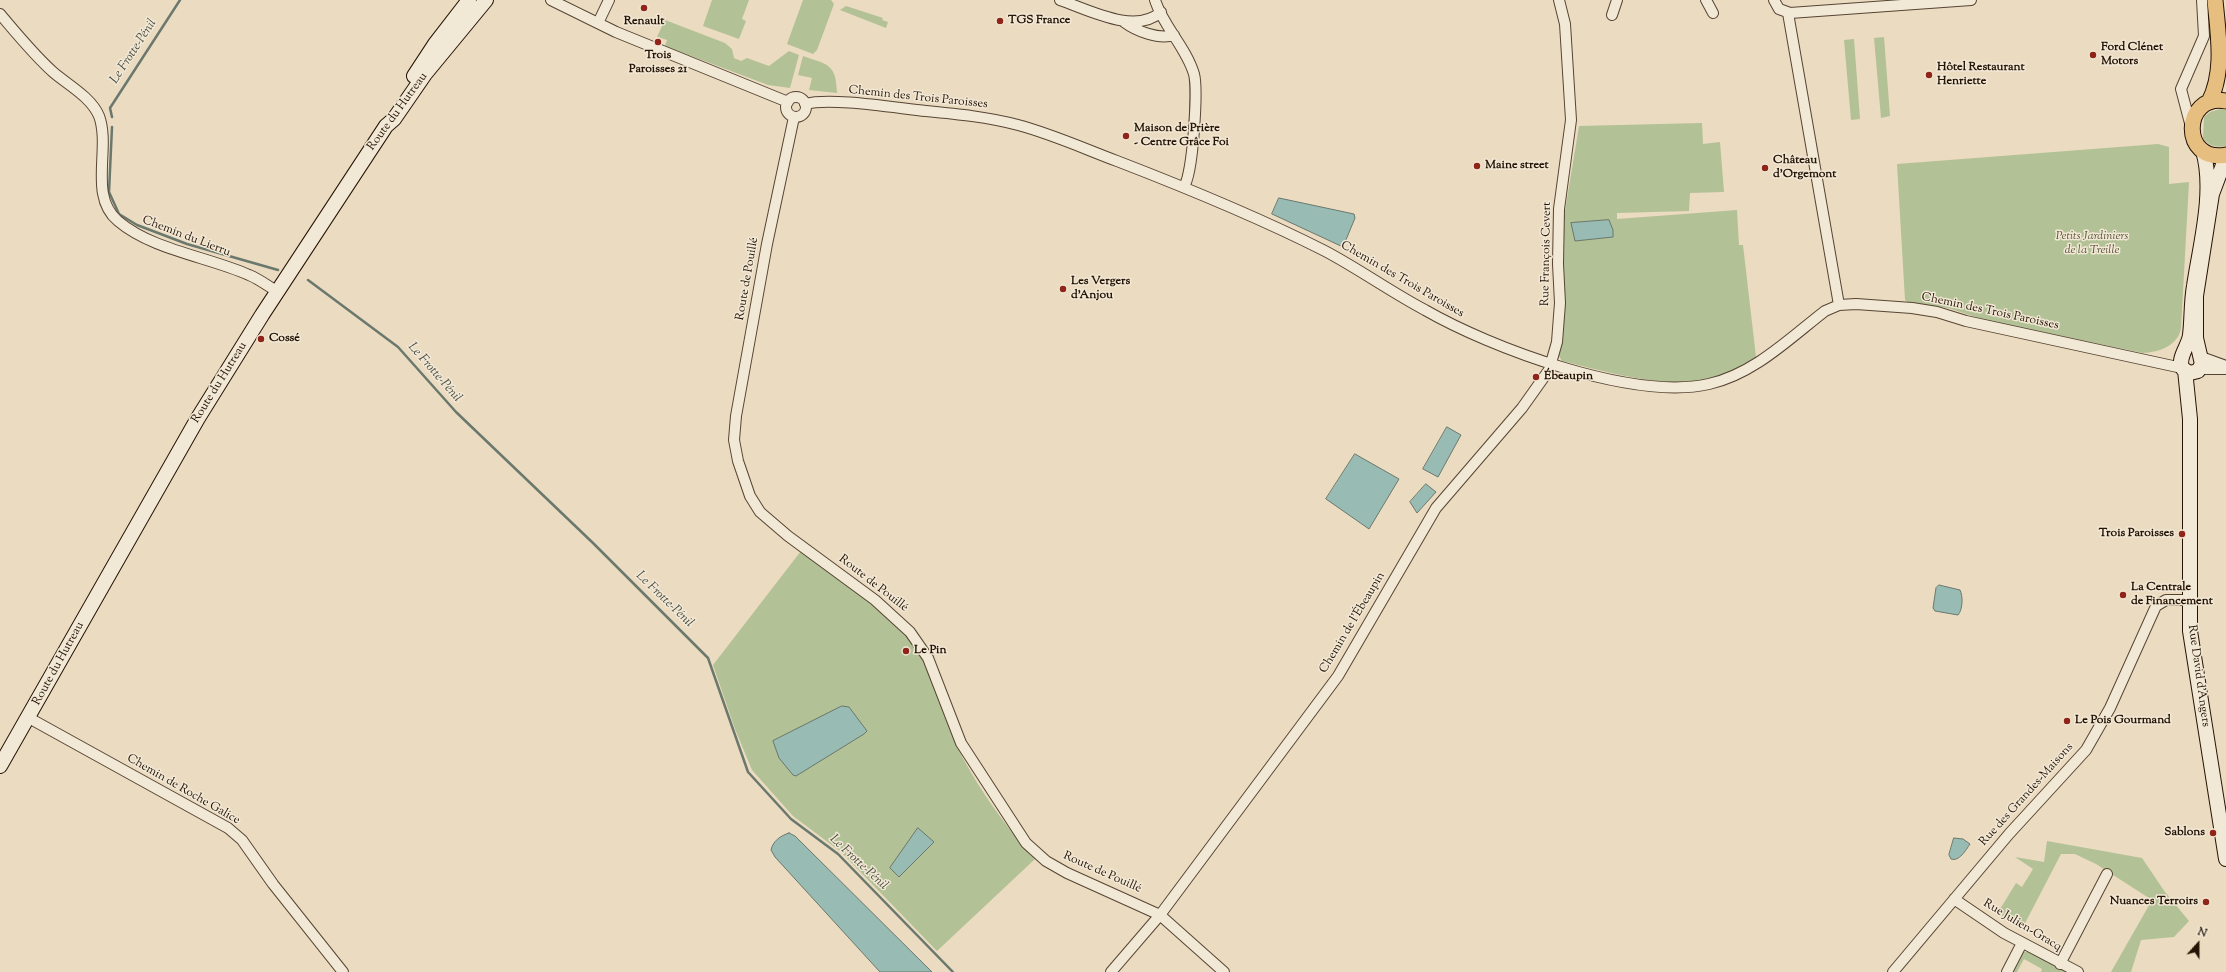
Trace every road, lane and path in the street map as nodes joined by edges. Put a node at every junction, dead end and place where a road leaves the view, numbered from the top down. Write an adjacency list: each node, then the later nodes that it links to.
1 (469, 0): 30 (street)
2 (486, 0): 30 (street, Route du Hutreau)
3 (551, 0): 22 (street)
4 (609, 0): 22 (street)
5 (1060, 0): 21 (street)
6 (1155, 0): 16 (street)
7 (1559, 0): 38 (street, Rue François Cevert)
8 (1616, 0): 20 (street)
9 (1706, 0): 17 (street)
10 (1774, 0): 18 (street)
11 (1971, 0): 18 (street)
12 (2202, 0): 27 (street)
13 (2215, 0): 28 (main road)
14 (2225, 0): 15 (main road)
15 (2226, 10)
16 (1161, 12): 21 (street); 23 (street)
17 (1713, 13)
18 (1788, 13): 36 (street)
19 (0, 14): 35 (street, Chemin du Lierru)
20 (1612, 15)
21 (1124, 22): 23 (street)
22 (598, 23): 25 (street)
23 (1174, 35): 34 (street)
24 (2226, 101): 28 (main road)
25 (788, 102): 26 (street); 29 (street)
26 (805, 104): 29 (street); 34 (street, Chemin des Trois Paroisses)
27 (2185, 104): 28 (street); 31 (street)
28 (2205, 105): 31 (main road)
29 (794, 117): 47 (street, Route de Pouillé)
30 (386, 126): 35 (street, Route du Hutreau)
31 (2191, 130): 32 (main road)
32 (2203, 151): 33 (main road); 37 (street)
33 (2226, 156): 37 (street)
34 (1184, 186): 38 (street, Chemin des Trois Paroisses)
35 (278, 292): 42 (street, Route du Hutreau)
36 (1839, 305): 37 (street, Chemin des Trois Paroisses); 38 (street, Chemin des Trois Paroisses)
37 (2191, 362): 39 (street); 40 (street, Chemin des Trois Paroisses); 41 (street, Rue David d'Angers)
38 (1551, 365): 47 (street, Chemin de l'Ébeaupin)
39 (2226, 366)
40 (2226, 369)
41 (2190, 600): 44 (street, Rue David d'Angers); 46 (street, Rue des Grandes-Maisons)
42 (28, 718): 43 (street, Route du Hutreau); 50 (street, Chemin de Roche Galice)
43 (0, 766)
44 (2226, 859)
45 (2107, 874): 49 (street)
46 (1954, 899): 48 (street, Rue Julien-Gracq); 53 (street, Rue des Grandes-Maisons)
47 (1160, 915): 51 (street, Chemin de l'Ébeaupin); 52 (street, Route de Pouillé)
48 (2022, 942): 49 (street, Rue Julien-Gracq); 54 (street)
49 (2060, 964): 55 (street, Rue Julien-Gracq)
50 (343, 972)
51 (1111, 972)
52 (1224, 972)
53 (1893, 972)
54 (2007, 972)
55 (2078, 972)

